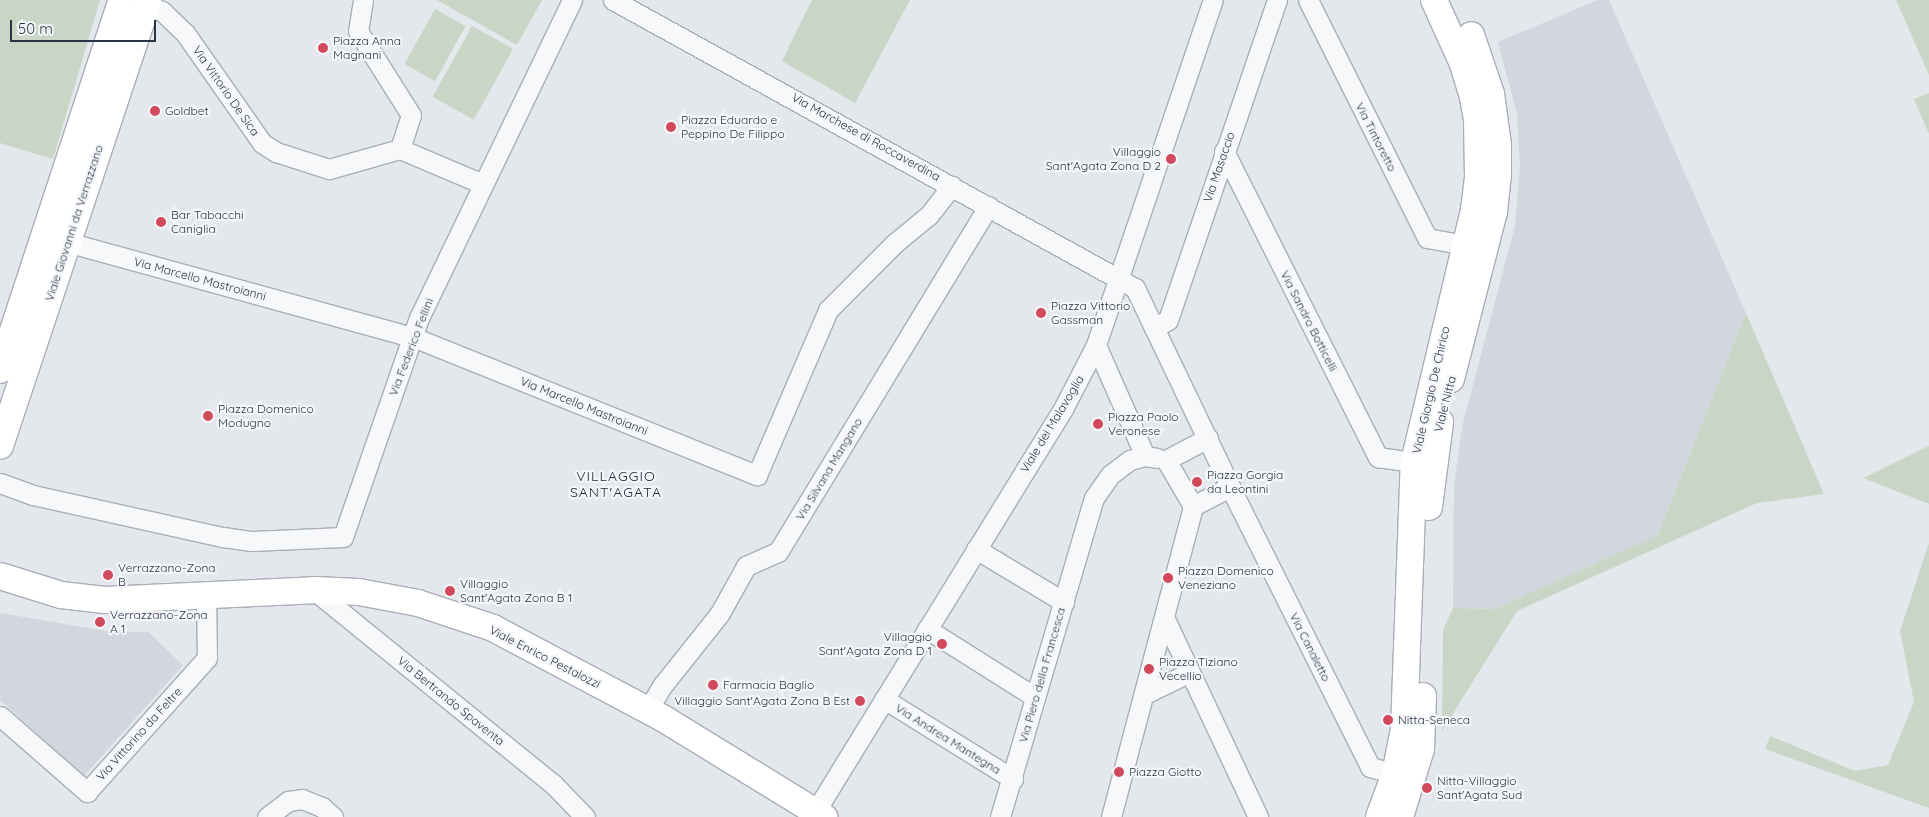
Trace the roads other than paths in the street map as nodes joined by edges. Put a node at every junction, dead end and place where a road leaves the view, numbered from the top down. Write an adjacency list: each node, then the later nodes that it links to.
1 (364, 0): 10 (street)
2 (572, 0): 12 (street, Via Federico Fellini)
3 (613, 0): 13 (street, Via Marchese di Roccaverdina)
4 (1213, 0): 17 (street, Viale dei Malavoglia)
5 (1277, 0): 11 (street, Via Masaccio)
6 (1308, 0): 16 (street, Via Tintoretto)
7 (1434, 0): 16 (main road)
8 (1454, 0): 16 (main road, Viale Nitta)
9 (139, 2): 10 (street, Via Vittorio De Sica); 15 (main road, Viale Giovanni da Verrazzano)
10 (400, 149): 12 (street)
11 (1224, 151): 18 (street, Via Masaccio); 26 (street, Via Sandro Botticelli)
12 (483, 184): 19 (street, Via Federico Fellini)
13 (952, 186): 14 (street, Via Marchese di Roccaverdina); 19 (street, Via Marcello Mastroianni)
14 (988, 206): 17 (street, Via Marchese di Roccaverdina); 41 (street, Via Silvana Mangano)
15 (56, 239): 19 (street, Via Marcello Mastroianni); 21 (main road, Viale Giovanni da Verrazzano); 23 (main road, Viale Giovanni da Verrazzano)
16 (1475, 247): 26 (main road, Viale Nitta)
17 (1116, 277): 18 (street); 20 (street, Viale dei Malavoglia)
18 (1154, 328): 22 (street, Via Canaletto)
19 (413, 337): 27 (street, Via Federico Fellini)
20 (1096, 345): 24 (street); 30 (street, Viale dei Malavoglia)
21 (0, 370)
22 (1208, 438): 25 (street); 28 (street, Via Canaletto)
23 (0, 446)
24 (1145, 456): 25 (street); 34 (street, Via Piero della Francesca)
25 (1166, 460): 29 (street)
26 (1423, 464): 43 (main road, Viale Nitta)
27 (0, 483)
28 (1230, 487): 29 (street); 43 (street, Via Canaletto)
29 (1193, 506): 35 (street)
30 (976, 549): 34 (street); 36 (street, Viale dei Malavoglia)
31 (0, 576): 33 (main road, Viale Enrico Pestalozzi)
32 (314, 590): 33 (main road, Viale Enrico Pestalozzi); 41 (main road, Viale Enrico Pestalozzi); 48 (street, Via Bertrando Spaventa)
33 (206, 596): 42 (street, Via Vittorino da Feltre)
34 (1064, 602): 39 (street, Via Piero della Francesca)
35 (1165, 619): 37 (street); 38 (street)
36 (927, 629): 39 (street); 40 (street, Viale dei Malavoglia)
37 (1192, 677): 38 (street); 51 (street)
38 (1145, 694): 50 (street)
39 (1035, 697): 44 (street, Via Piero della Francesca)
40 (884, 699): 44 (street, Via Andrea Mantegna); 45 (street, Viale dei Malavoglia)
41 (648, 710): 45 (main road, Viale Enrico Pestalozzi)
42 (0, 716)
43 (1404, 776): 52 (main road); 53 (main road, Viale Nitta)
44 (1013, 779): 49 (street, Via Piero della Francesca)
45 (819, 814)
46 (267, 817): 47 (street)
47 (333, 817)
48 (585, 817)
49 (1000, 817)
50 (1111, 817)
51 (1258, 817)
52 (1379, 817)
53 (1400, 817)

